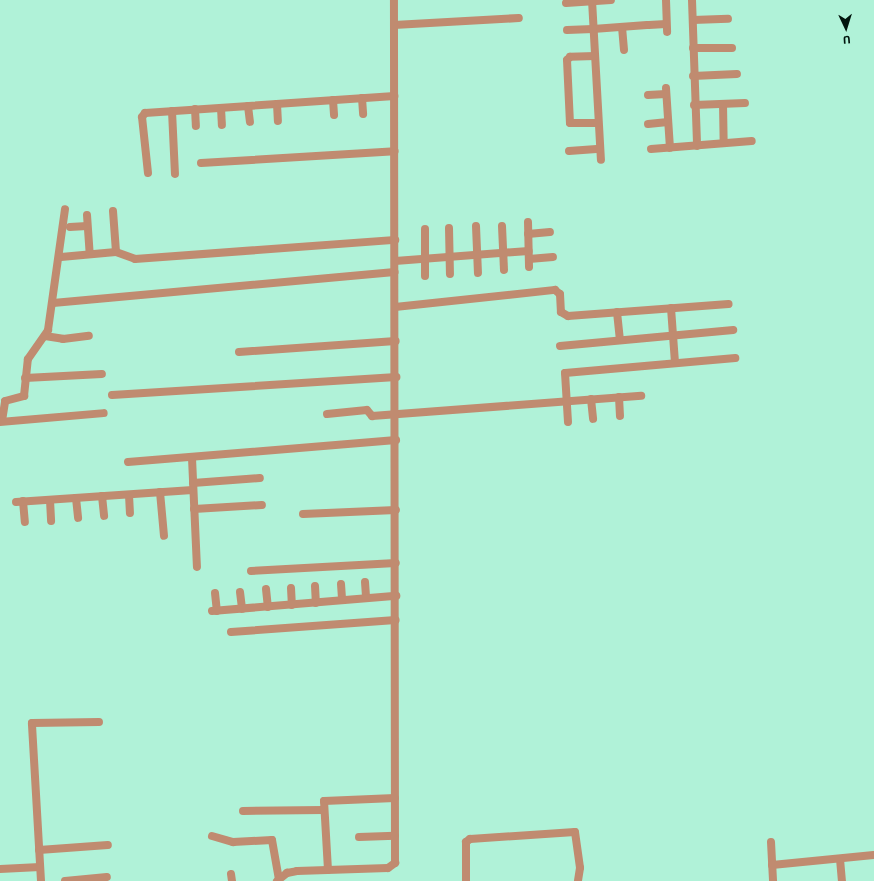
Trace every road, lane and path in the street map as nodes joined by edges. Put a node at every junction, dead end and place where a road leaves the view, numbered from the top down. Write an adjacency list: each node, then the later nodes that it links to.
1 (394, 0): 10 (street)
2 (611, 0): 5 (street)
3 (666, 0): 11 (street)
4 (692, 0): 9 (street)
5 (592, 1): 6 (street); 12 (street)
6 (566, 3)
7 (519, 18): 10 (street)
8 (728, 19): 9 (street)
9 (693, 20): 14 (street)
10 (394, 25): 21 (street)
11 (622, 27): 12 (street); 16 (street)
12 (593, 29): 13 (street); 17 (street)
13 (567, 30)
14 (693, 48): 15 (street); 19 (street)
15 (732, 48)
16 (624, 50)
17 (595, 56): 36 (street); 36 (street)
18 (737, 74): 19 (street)
19 (693, 76): 27 (street)
20 (648, 95): 37 (street)
21 (394, 96): 22 (street); 47 (street)
22 (362, 98): 23 (street); 32 (street)
23 (334, 100): 25 (street); 33 (street)
24 (745, 103): 26 (street)
25 (277, 104): 28 (street); 34 (street)
26 (723, 104): 27 (street); 42 (street)
27 (694, 105): 43 (street)
28 (248, 106): 29 (street); 35 (street)
29 (221, 108): 30 (street); 39 (street)
30 (195, 109): 31 (street); 40 (street)
31 (172, 111): 51 (street); 52 (street)
32 (363, 114)
33 (334, 115)
34 (278, 120)
35 (250, 122)
36 (598, 122): 45 (street)
37 (668, 122): 38 (street); 44 (street)
38 (648, 124)
39 (222, 125)
40 (196, 126)
41 (752, 141): 42 (street)
42 (724, 143): 43 (street)
43 (697, 146): 44 (street)
44 (670, 148): 46 (street)
45 (600, 149): 48 (street); 49 (street)
46 (651, 149)
47 (395, 151): 50 (street); 65 (street)
48 (569, 151)
49 (601, 160)
50 (201, 163)
51 (148, 173)
52 (175, 174)
53 (66, 210): 70 (street)
54 (113, 212): 66 (street)
55 (87, 215): 57 (street)
56 (528, 222): 64 (street)
57 (87, 226): 60 (street); 68 (street)
58 (476, 226): 69 (street)
59 (502, 226): 67 (street)
60 (70, 227)
61 (449, 228): 71 (street)
62 (424, 229): 73 (street)
63 (550, 232): 64 (street)
64 (528, 234): 74 (street)
65 (395, 240): 66 (street); 75 (street)
66 (116, 252): 68 (street)
67 (503, 253): 69 (street); 74 (street); 76 (street)
68 (90, 254): 70 (street)
69 (478, 255): 71 (street); 78 (street)
70 (61, 257): 81 (street)
71 (450, 257): 73 (street); 79 (street)
72 (553, 257): 74 (street)
73 (425, 259): 75 (street); 80 (street)
74 (529, 259)
75 (395, 261): 77 (street)
76 (504, 270)
77 (395, 272): 81 (street); 83 (street)
78 (478, 273)
79 (450, 274)
80 (425, 276)
81 (53, 303): 88 (street)
82 (729, 304): 84 (street)
83 (395, 307): 85 (street); 91 (street)
84 (671, 308): 85 (street); 87 (street)
85 (617, 312): 90 (street)
86 (734, 330): 87 (street)
87 (673, 335): 90 (street); 95 (street)
88 (45, 336): 89 (street); 98 (street)
89 (88, 336)
90 (620, 340): 92 (street)
91 (396, 341): 93 (street); 97 (street)
92 (560, 346)
93 (239, 352)
94 (735, 358): 95 (street)
95 (675, 363): 103 (street)
96 (102, 374): 98 (street)
97 (396, 377): 99 (street); 106 (street)
98 (25, 378): 109 (street)
99 (112, 394)
100 (641, 396): 101 (street)
101 (619, 397): 102 (street); 107 (street)
102 (591, 399): 103 (street); 108 (street)
103 (566, 401): 106 (street); 110 (street)
104 (104, 413): 109 (street)
105 (327, 414): 106 (street)
106 (396, 414): 111 (street)
107 (620, 416)
108 (593, 419)
109 (1, 421)
110 (568, 422)
111 (396, 440): 112 (street); 123 (street)
112 (192, 458): 113 (street); 115 (street)
113 (128, 462)
114 (260, 478): 115 (street)
115 (193, 486): 116 (street); 122 (street)
116 (160, 492): 117 (street); 130 (street)
117 (129, 494): 118 (street); 124 (street)
118 (102, 496): 119 (street); 126 (street)
119 (76, 498): 120 (street); 127 (street)
120 (50, 500): 128 (street); 129 (street)
121 (262, 505): 122 (street)
122 (194, 509): 132 (street)
123 (396, 510): 125 (street); 131 (street)
124 (130, 513)
125 (303, 514)
126 (104, 516)
127 (78, 518)
128 (51, 521)
129 (25, 522)
130 (164, 536)
131 (396, 563): 133 (street); 141 (street)
132 (197, 567)
133 (251, 572)
134 (365, 582): 142 (street)
135 (340, 584): 143 (street)
136 (315, 586): 144 (street)
137 (291, 588): 145 (street)
138 (266, 589): 146 (street)
139 (240, 592): 147 (street)
140 (215, 593): 147 (street)
141 (396, 596): 142 (street); 148 (street)
142 (366, 598): 143 (street)
143 (342, 600): 144 (street)
144 (316, 603): 145 (street)
145 (292, 605): 146 (street)
146 (268, 607): 147 (street)
147 (242, 609)
148 (396, 620): 149 (street); 151 (street)
149 (231, 632)
150 (99, 722): 159 (street)
151 (395, 798): 152 (street); 155 (street)
152 (323, 810): 153 (street); 165 (street)
153 (243, 812)
154 (212, 836): 167 (street)
155 (395, 836): 156 (street); 165 (street)
156 (359, 837)
157 (771, 842): 162 (street)
158 (108, 846): 159 (street)
159 (39, 850): 163 (street)
160 (874, 855): 161 (street)
161 (840, 859): 162 (street); 173 (street)
162 (772, 865): 172 (street)
163 (40, 867): 164 (street); 168 (street)
164 (0, 869)
165 (328, 870): 167 (street)
166 (107, 877): 169 (street)
167 (278, 880)
168 (41, 881)
169 (65, 881)
170 (466, 881): 171 (street)
171 (578, 881)
172 (773, 881)
173 (842, 881)

